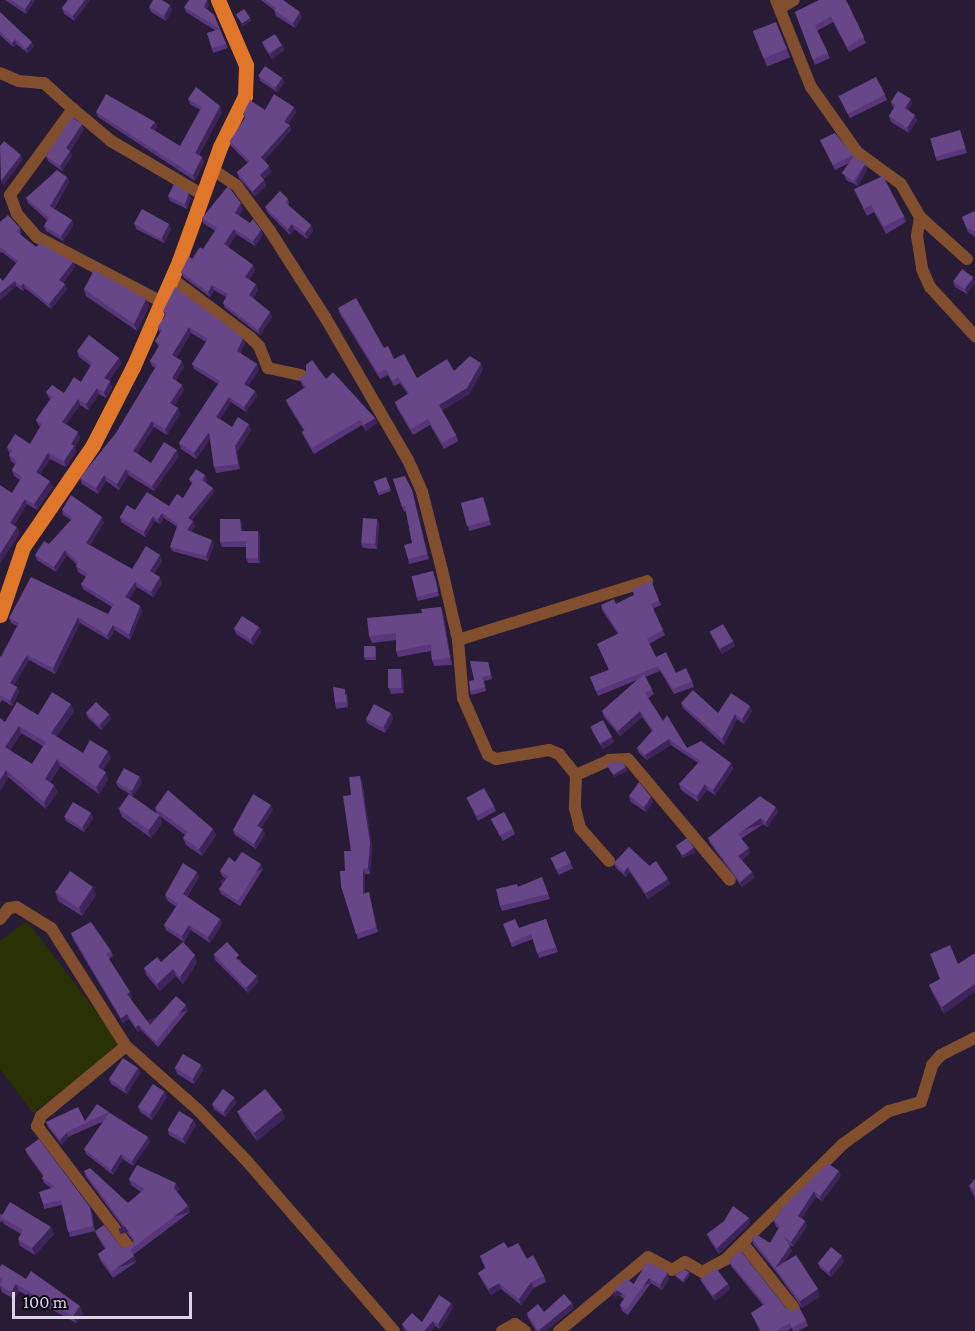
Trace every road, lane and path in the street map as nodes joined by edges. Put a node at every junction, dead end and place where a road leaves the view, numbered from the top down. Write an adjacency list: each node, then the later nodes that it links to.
1 (218, 0): 6 (main road)
2 (794, 0): 3 (street)
3 (778, 4): 8 (street)
4 (0, 72): 5 (street)
5 (74, 109): 7 (street); 11 (street)
6 (212, 169): 7 (main road); 16 (street)
7 (203, 195): 10 (main road)
8 (920, 218): 9 (street); 12 (street)
9 (967, 259)
10 (171, 278): 11 (main road); 13 (street)
11 (160, 301): 15 (main road)
12 (975, 336)
13 (301, 375)
14 (647, 581): 16 (street)
15 (0, 615)
16 (458, 640): 17 (street)
17 (576, 775): 18 (street); 19 (street)
18 (609, 861)
19 (730, 880)
20 (0, 919): 22 (street)
21 (975, 1038): 23 (street)
22 (126, 1046): 24 (street); 26 (street)
23 (744, 1245): 25 (street); 29 (street)
24 (128, 1246)
25 (794, 1308)
26 (394, 1331)
27 (502, 1331): 28 (street)
28 (525, 1331)
29 (559, 1331)

